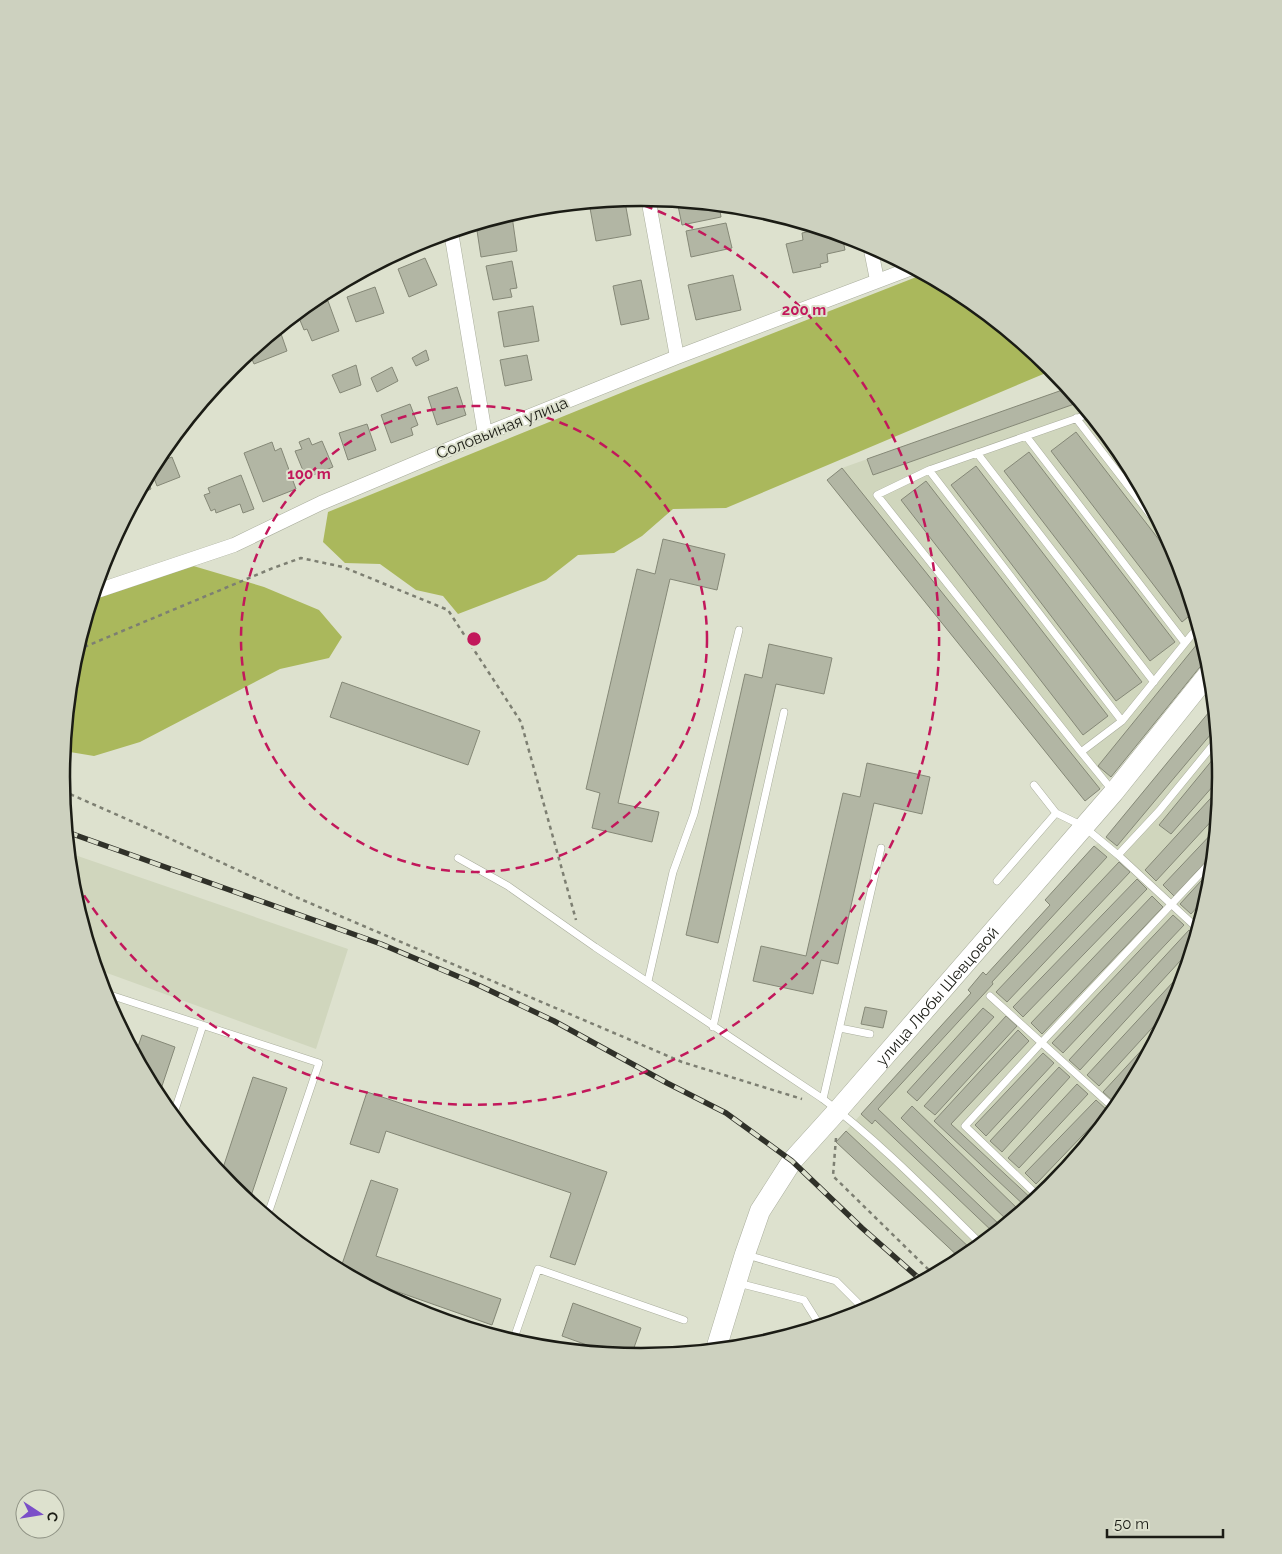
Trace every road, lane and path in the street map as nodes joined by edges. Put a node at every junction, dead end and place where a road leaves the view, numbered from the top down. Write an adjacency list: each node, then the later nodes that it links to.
1 (650, 206): 6 (street)
2 (452, 238): 9 (street)
3 (872, 255): 5 (street)
4 (904, 271): 5 (street, Соловьиная улица)
5 (877, 280): 6 (street, Соловьиная улица)
6 (677, 357): 9 (street, Соловьиная улица)
7 (1083, 416): 8 (lane)
8 (1076, 418): 10 (lane); 13 (lane)
9 (485, 434): 14 (street, Соловьиная улица)
10 (1026, 436): 11 (lane); 17 (lane)
11 (977, 453): 12 (lane); 20 (lane)
12 (929, 470): 22 (lane); 24 (lane)
13 (1143, 506)
14 (101, 590)
15 (739, 630): 38 (lane)
16 (1194, 632): 17 (lane)
17 (1185, 643): 20 (lane)
18 (85, 647): 37 (path)
19 (1203, 680): 26 (street, улица Любы Шевцовой)
20 (1154, 682): 22 (lane)
21 (784, 712): 42 (lane)
22 (1122, 721): 24 (lane)
23 (1211, 747): 31 (lane)
24 (1081, 752): 26 (lane)
25 (1034, 784): 28 (lane)
26 (1114, 792): 29 (street, улица Любы Шевцовой)
27 (70, 794): 46 (path)
28 (1056, 812): 29 (lane); 34 (lane)
29 (1083, 826): 31 (lane); 48 (street, улица Любы Шевцовой)
30 (881, 848): 43 (lane)
31 (1118, 854): 35 (lane)
32 (458, 858): 37 (lane)
33 (1204, 869): 35 (lane)
34 (997, 881)
35 (1171, 905): 36 (lane); 45 (lane)
36 (1193, 925)
37 (580, 936): 38 (lane)
38 (648, 981): 42 (lane)
39 (113, 996): 41 (lane)
40 (990, 996): 45 (lane)
41 (203, 1025): 49 (lane); 52 (lane)
42 (713, 1027): 48 (lane)
43 (840, 1028): 44 (lane); 48 (lane)
44 (870, 1034)
45 (1042, 1042): 47 (lane); 51 (lane)
46 (810, 1102)
47 (1109, 1104)
48 (830, 1105): 53 (lane); 54 (street, улица Любы Шевцовой)
49 (176, 1108)
50 (836, 1138): 55 (path)
51 (1033, 1191)
52 (269, 1209)
53 (976, 1239)
54 (745, 1254): 56 (street, улица Любы Шевцовой); 57 (lane)
55 (929, 1270)
56 (737, 1283): 59 (lane); 61 (street, улица Любы Шевцовой)
57 (860, 1305)
58 (684, 1320): 60 (lane)
59 (817, 1321)
60 (515, 1334)
61 (718, 1343)

